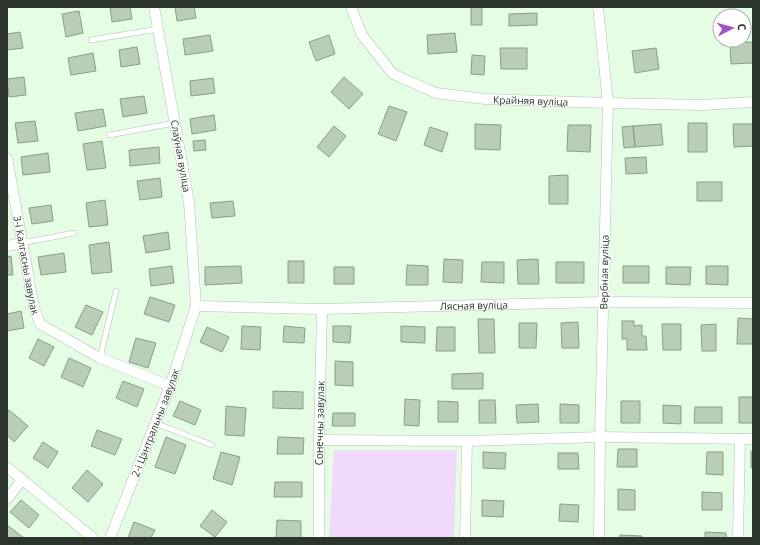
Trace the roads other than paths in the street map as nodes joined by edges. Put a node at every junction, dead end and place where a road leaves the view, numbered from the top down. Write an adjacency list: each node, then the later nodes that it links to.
1 (154, 7): 4 (street, Слаўная вуліца)
2 (351, 7): 7 (street, Крайняя вуліца)
3 (598, 7): 7 (street, Вербная вуліца)
4 (158, 29): 5 (lane); 8 (street, Слаўная вуліца)
5 (91, 40)
6 (753, 102): 7 (street, Крайняя вуліца)
7 (608, 103): 15 (street, Вербная вуліца)
8 (175, 123): 9 (lane); 17 (street, Слаўная вуліца)
9 (110, 135)
10 (7, 158): 12 (street, 3-і Калгасны завулак)
11 (74, 233): 12 (lane)
12 (22, 243): 13 (street); 19 (street, 3-і Калгасны завулак)
13 (7, 246)
14 (116, 291): 19 (lane)
15 (603, 302): 16 (street, Лясная вуліца); 18 (street, Лясная вуліца); 22 (street, Вербная вуліца)
16 (753, 303)
17 (196, 306): 18 (street, Лясная вуліца); 20 (street, 2-і Цэнтральны завулак)
18 (322, 309): 25 (street, Сонечны завулак)
19 (100, 358): 20 (street, 3-і Калгасны завулак)
20 (170, 386): 21 (street, 2-і Цэнтральны завулак)
21 (155, 423): 27 (lane); 32 (street, 2-і Цэнтральны завулак)
22 (600, 437): 23 (street); 26 (street); 35 (street, Вербная вуліца)
23 (740, 439): 24 (street); 36 (street)
24 (753, 439)
25 (319, 440): 26 (street); 33 (street, Сонечны завулак)
26 (467, 441): 34 (street)
27 (212, 445)
28 (7, 467): 29 (street)
29 (22, 480): 30 (street); 31 (street)
30 (7, 499)
31 (93, 538)
32 (110, 538)
33 (319, 538)
34 (465, 538)
35 (599, 538)
36 (738, 538)

